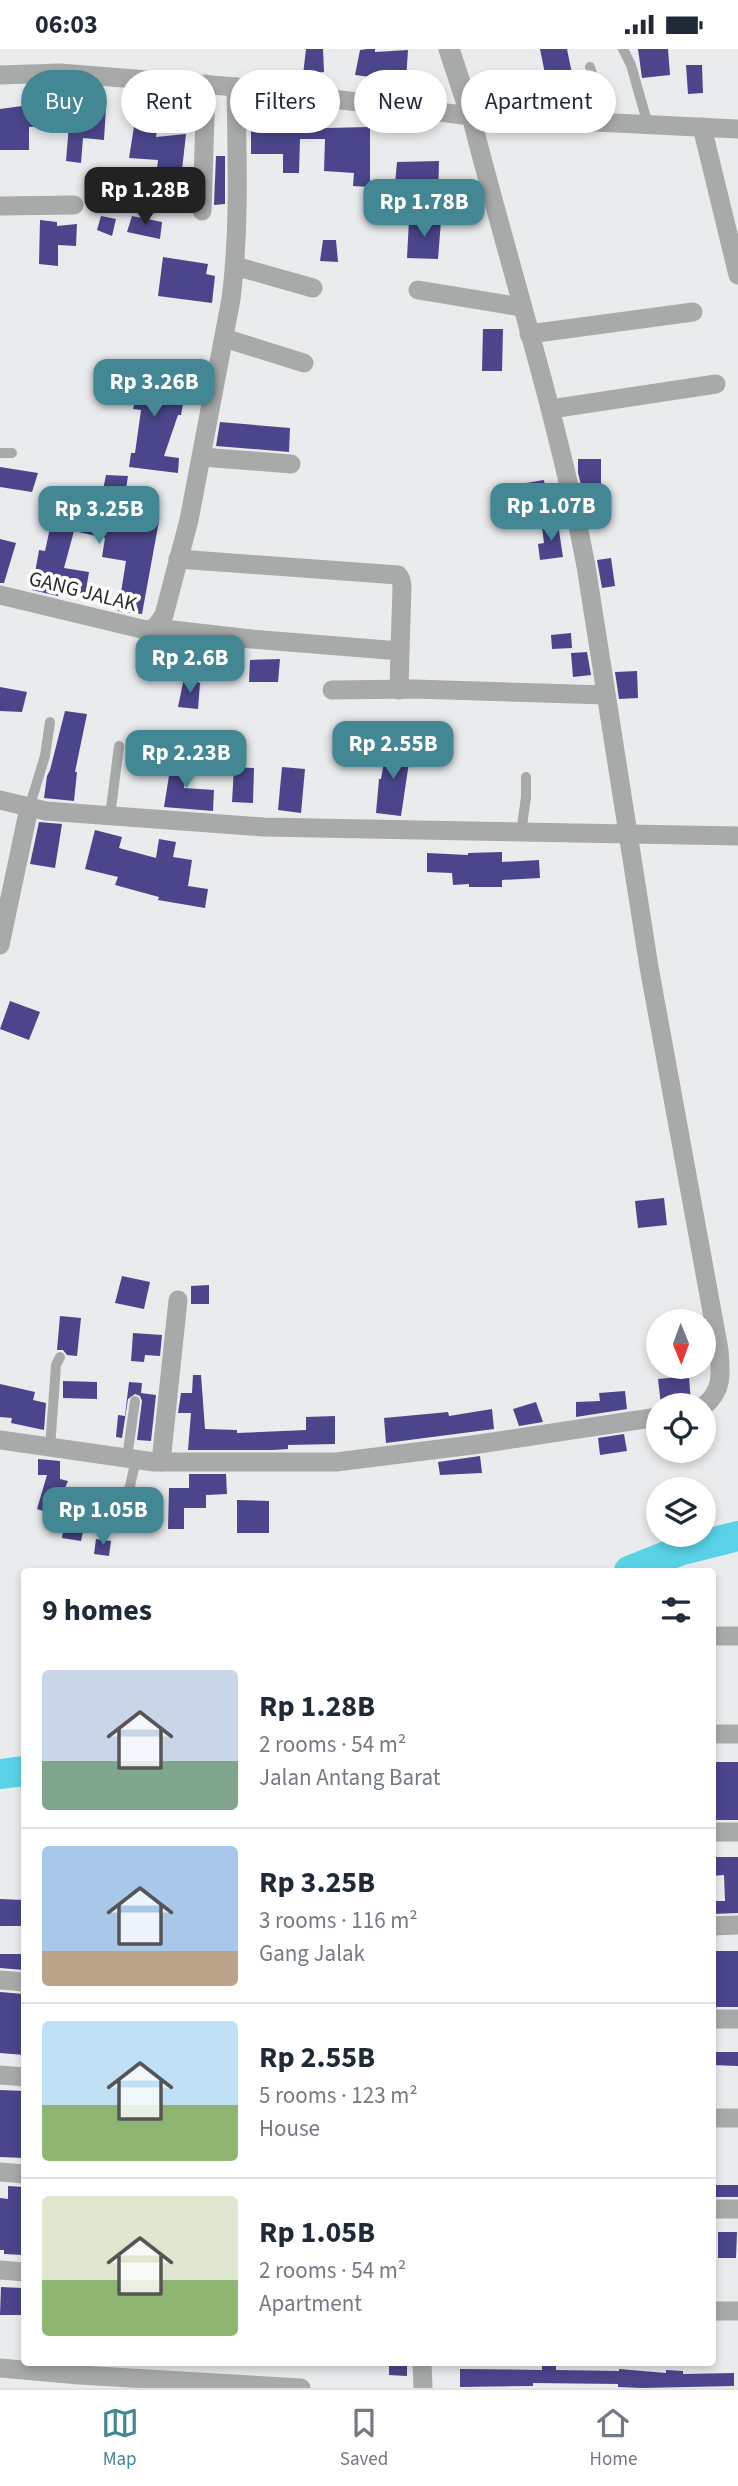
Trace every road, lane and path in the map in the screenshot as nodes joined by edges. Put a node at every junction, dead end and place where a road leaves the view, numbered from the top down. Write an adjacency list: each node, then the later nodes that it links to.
1 (449, 49): 7 (street)
2 (622, 49): 11 (lane)
3 (590, 67): 4 (lane)
4 (591, 70)
5 (0, 75): 6 (street)
6 (121, 78)
7 (461, 86)
8 (340, 100): 9 (street)
9 (461, 115)
10 (616, 124): 11 (street)
11 (648, 125): 12 (street)
12 (702, 127): 13 (street); 23 (street)
13 (738, 129)
14 (204, 133): 21 (street)
15 (237, 133): 22 (street)
16 (475, 133): 17 (street)
17 (488, 186): 18 (lane); 26 (street)
18 (452, 193)
19 (74, 205): 20 (street)
20 (0, 206)
21 (202, 211)
22 (235, 266): 24 (street); 29 (street)
23 (738, 275)
24 (313, 288)
25 (418, 290): 26 (street)
26 (521, 307): 28 (street)
27 (693, 312): 28 (street)
28 (529, 334): 32 (street)
29 (224, 338): 30 (street); 35 (street)
30 (304, 363)
31 (716, 384): 32 (street)
32 (551, 409): 44 (street)
33 (0, 453): 34 (lane)
34 (12, 453)
35 (202, 457): 36 (street); 37 (street)
36 (291, 464)
37 (178, 559): 39 (street); 40 (street)
38 (0, 594): 39 (street, GANG JALAK)
39 (151, 629): 40 (street, GANG JALAK); 41 (lane)
40 (400, 651): 42 (street)
41 (225, 659)
42 (399, 689): 43 (street); 44 (street)
43 (332, 690)
44 (607, 695): 52 (street)
45 (50, 722): 49 (lane)
46 (119, 746): 50 (lane)
47 (526, 777): 51 (lane)
48 (0, 800): 49 (street)
49 (29, 808): 50 (street); 54 (street)
50 (110, 816): 51 (street)
51 (521, 833): 52 (street)
52 (627, 835): 53 (street); 57 (street)
53 (738, 836)
54 (0, 945)
55 (178, 1300): 63 (street)
56 (60, 1357): 61 (lane)
57 (715, 1393)
58 (135, 1401): 62 (lane)
59 (646, 1419): 63 (street)
60 (0, 1440): 61 (street)
61 (50, 1448): 62 (street)
62 (131, 1459): 63 (street); 64 (lane)
63 (161, 1462)
64 (126, 1504)
65 (716, 1636): 66 (street)
66 (738, 1636)
67 (716, 1734): 68 (street)
68 (738, 1734)
69 (716, 1832): 70 (street)
70 (738, 1832)
71 (738, 1925): 72 (street)
72 (716, 1926)
73 (0, 1980): 74 (street)
74 (21, 1982)
75 (716, 2019): 76 (street)
76 (738, 2019)
77 (0, 2074): 78 (street)
78 (21, 2077)
79 (716, 2118): 80 (street)
80 (738, 2118)
81 (0, 2172): 82 (street)
82 (21, 2174)
83 (716, 2209): 84 (street)
84 (738, 2209)
85 (0, 2270): 86 (street)
86 (21, 2272)
87 (716, 2311): 88 (street)
88 (738, 2311)
89 (422, 2366): 93 (street)
90 (0, 2368): 91 (street)
91 (79, 2375): 92 (street)
92 (301, 2388)
93 (423, 2388)

